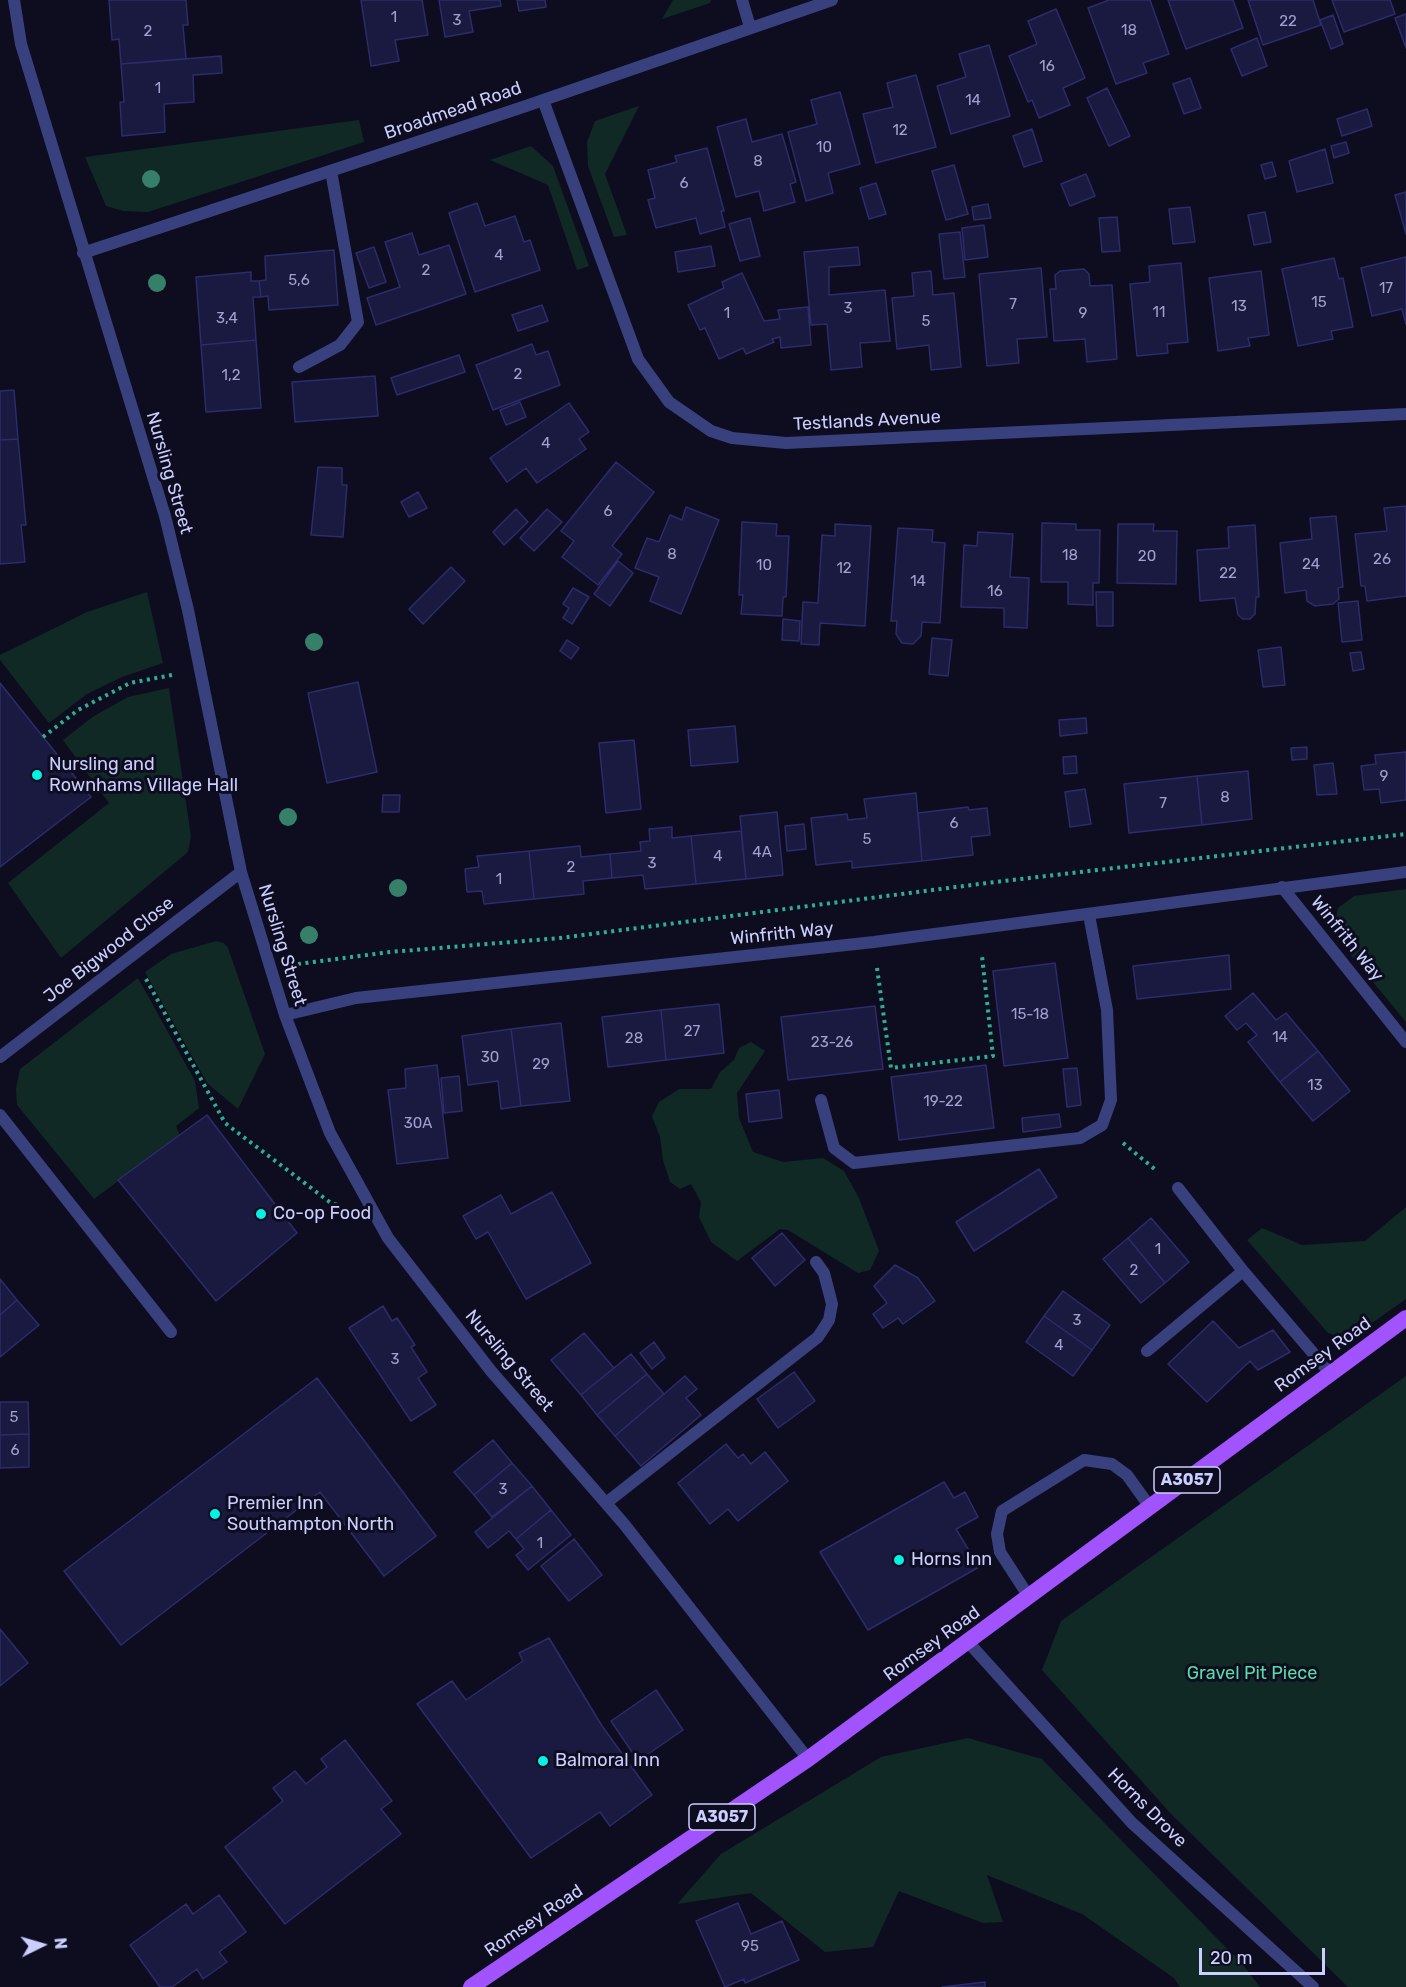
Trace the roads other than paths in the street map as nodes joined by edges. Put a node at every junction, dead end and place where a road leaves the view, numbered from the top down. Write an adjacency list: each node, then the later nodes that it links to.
1 (14, 0): 7 (street, Nursling Street)
2 (742, 0): 4 (street)
3 (832, 0): 4 (street, Broadmead Road)
4 (750, 27): 5 (street, Broadmead Road)
5 (543, 100): 6 (street, Broadmead Road); 9 (street, Testlands Avenue)
6 (331, 171): 7 (street, Broadmead Road); 8 (street)
7 (83, 253): 10 (street, Nursling Street)
8 (299, 367)
9 (1406, 414)
10 (241, 872): 14 (street, Nursling Street); 16 (street, Joe Bigwood Close)
11 (1406, 872): 12 (street, Winfrith Way)
12 (1282, 887): 13 (street, Winfrith Way); 15 (street, Winfrith Way)
13 (1089, 915): 14 (street, Winfrith Way); 17 (street)
14 (285, 1015): 26 (street, Nursling Street)
15 (1406, 1042)
16 (0, 1057)
17 (821, 1100)
18 (0, 1115): 23 (street)
19 (1178, 1188): 21 (street)
20 (816, 1262): 26 (street)
21 (1243, 1270): 24 (street); 25 (street)
22 (1406, 1318): 25 (main road, Romsey Road / A3057)
23 (171, 1332)
24 (1147, 1351)
25 (1330, 1372): 27 (main road, Romsey Road / A3057)
26 (606, 1503): 30 (street, Nursling Street)
27 (1150, 1507): 28 (main road, Romsey Road / A3057); 28 (street)
28 (1029, 1597): 29 (main road, Romsey Road / A3057)
29 (968, 1642): 30 (main road, Romsey Road / A3057); 32 (street, Horns Drove)
30 (808, 1760): 31 (main road, Romsey Road / A3057)
31 (471, 1987)
32 (1313, 1987)

